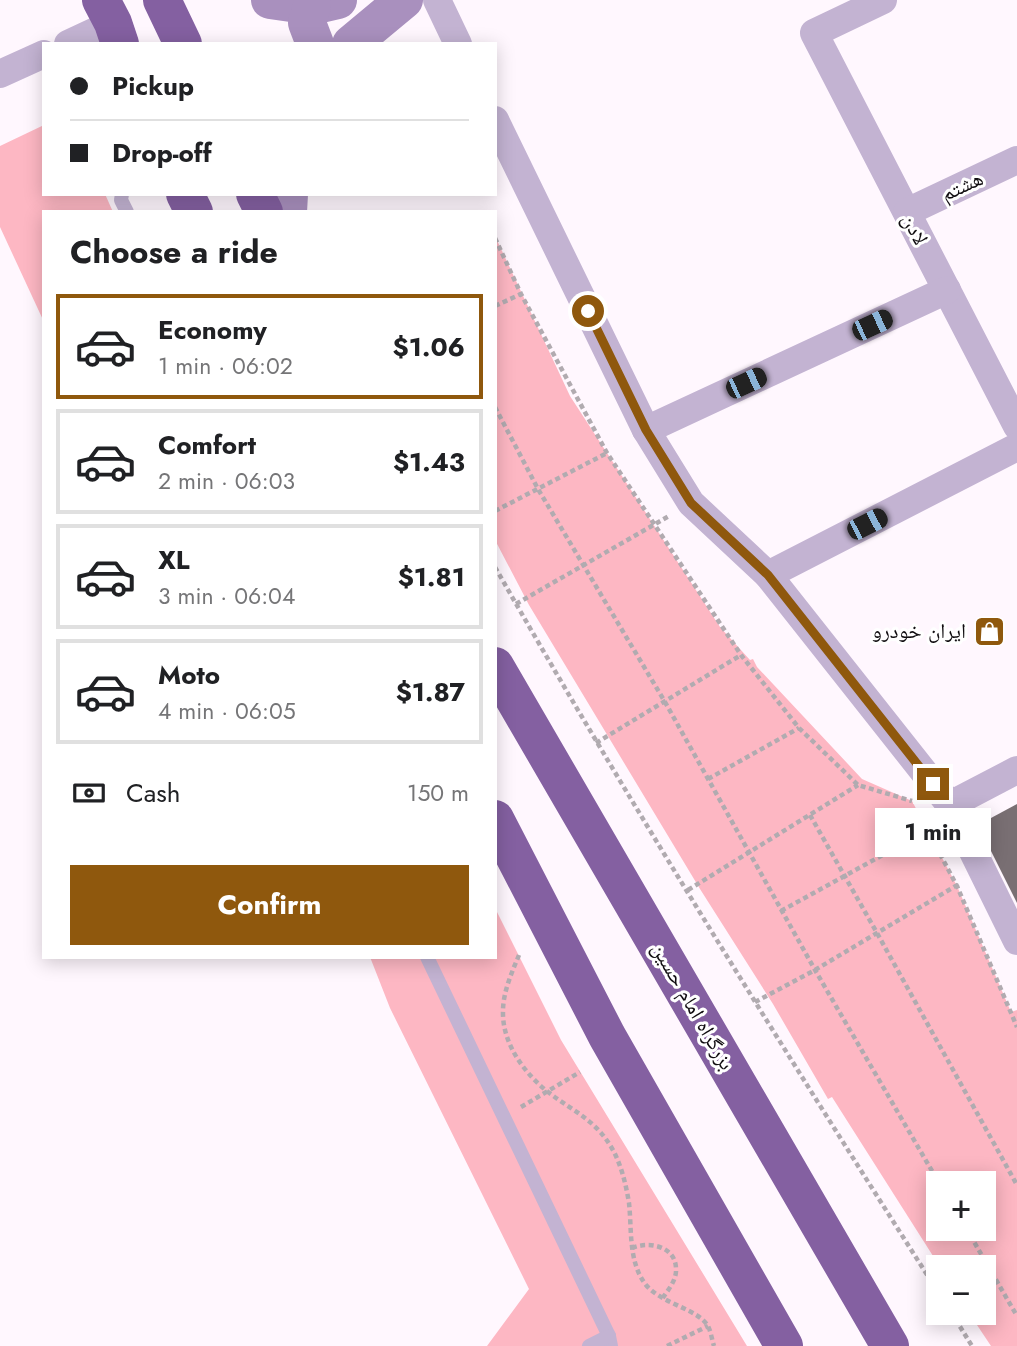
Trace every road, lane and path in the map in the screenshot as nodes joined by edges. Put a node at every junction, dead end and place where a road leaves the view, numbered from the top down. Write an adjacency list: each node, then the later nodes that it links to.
1 (162, 0): 9 (highway)
2 (270, 0): 6 (street)
3 (404, 0): 11 (street)
4 (437, 0): 12 (street)
5 (883, 0): 17 (street, لادن)
6 (325, 3): 10 (street)
7 (111, 22): 8 (street)
8 (72, 42)
9 (182, 42)
10 (314, 42)
11 (353, 42)
12 (457, 42)
13 (42, 55): 14 (street)
14 (0, 74)
15 (497, 124): 25 (street)
16 (1017, 160): 17 (street, هشتم)
17 (907, 212): 19 (street, لادن)
18 (497, 242): 20 (path)
19 (947, 290): 22 (street, لادن); 25 (street)
20 (521, 294): 21 (path); 27 (path)
21 (497, 305)
22 (1007, 382): 24 (street, لادن)
23 (497, 411): 28 (path)
24 (1017, 426)
25 (646, 430): 29 (street)
26 (1017, 447): 34 (street)
27 (607, 453): 28 (path); 31 (path)
28 (538, 488): 30 (path); 32 (path)
29 (691, 503): 31 (path); 34 (street)
30 (497, 510)
31 (653, 524): 32 (path); 36 (path)
32 (582, 565): 35 (path); 38 (path)
33 (497, 571): 35 (path)
34 (768, 575): 44 (street)
35 (516, 604): 40 (path)
36 (741, 655): 38 (path); 39 (path)
37 (497, 669): 77 (highway, بزرگراه امام حسین)
38 (665, 702): 40 (path); 42 (path)
39 (799, 728): 42 (path); 43 (path)
40 (596, 743): 51 (path)
41 (1017, 770): 44 (street)
42 (708, 779): 48 (path)
43 (858, 785): 45 (path); 47 (path)
44 (950, 805): 50 (street)
45 (810, 815): 48 (path); 49 (path)
46 (497, 822): 76 (highway)
47 (928, 830): 49 (path); 50 (path)
48 (749, 853): 51 (path); 52 (path)
49 (844, 876): 52 (path); 53 (path)
50 (970, 879): 53 (path); 54 (street); 59 (path)
51 (688, 890): 58 (path)
52 (781, 911): 57 (path)
53 (877, 933): 57 (path); 64 (path)
54 (1017, 941)
55 (519, 955): 61 (path)
56 (428, 959): 62 (lane)
57 (814, 970): 58 (path); 63 (path)
58 (755, 1002): 67 (path)
59 (1017, 1027)
60 (580, 1072): 61 (path)
61 (548, 1092): 62 (path); 66 (path)
62 (503, 1115): 72 (lane)
63 (932, 1171)
64 (1017, 1185)
65 (974, 1241): 69 (path)
66 (632, 1248): 68 (path); 68 (path)
67 (926, 1273)
68 (662, 1298): 71 (path)
69 (1017, 1316)
70 (959, 1325): 78 (path)
71 (708, 1326): 74 (path); 75 (path)
72 (610, 1341): 73 (lane)
73 (589, 1346)
74 (667, 1346)
75 (714, 1346)
76 (784, 1346)
77 (890, 1346)
78 (972, 1346)

